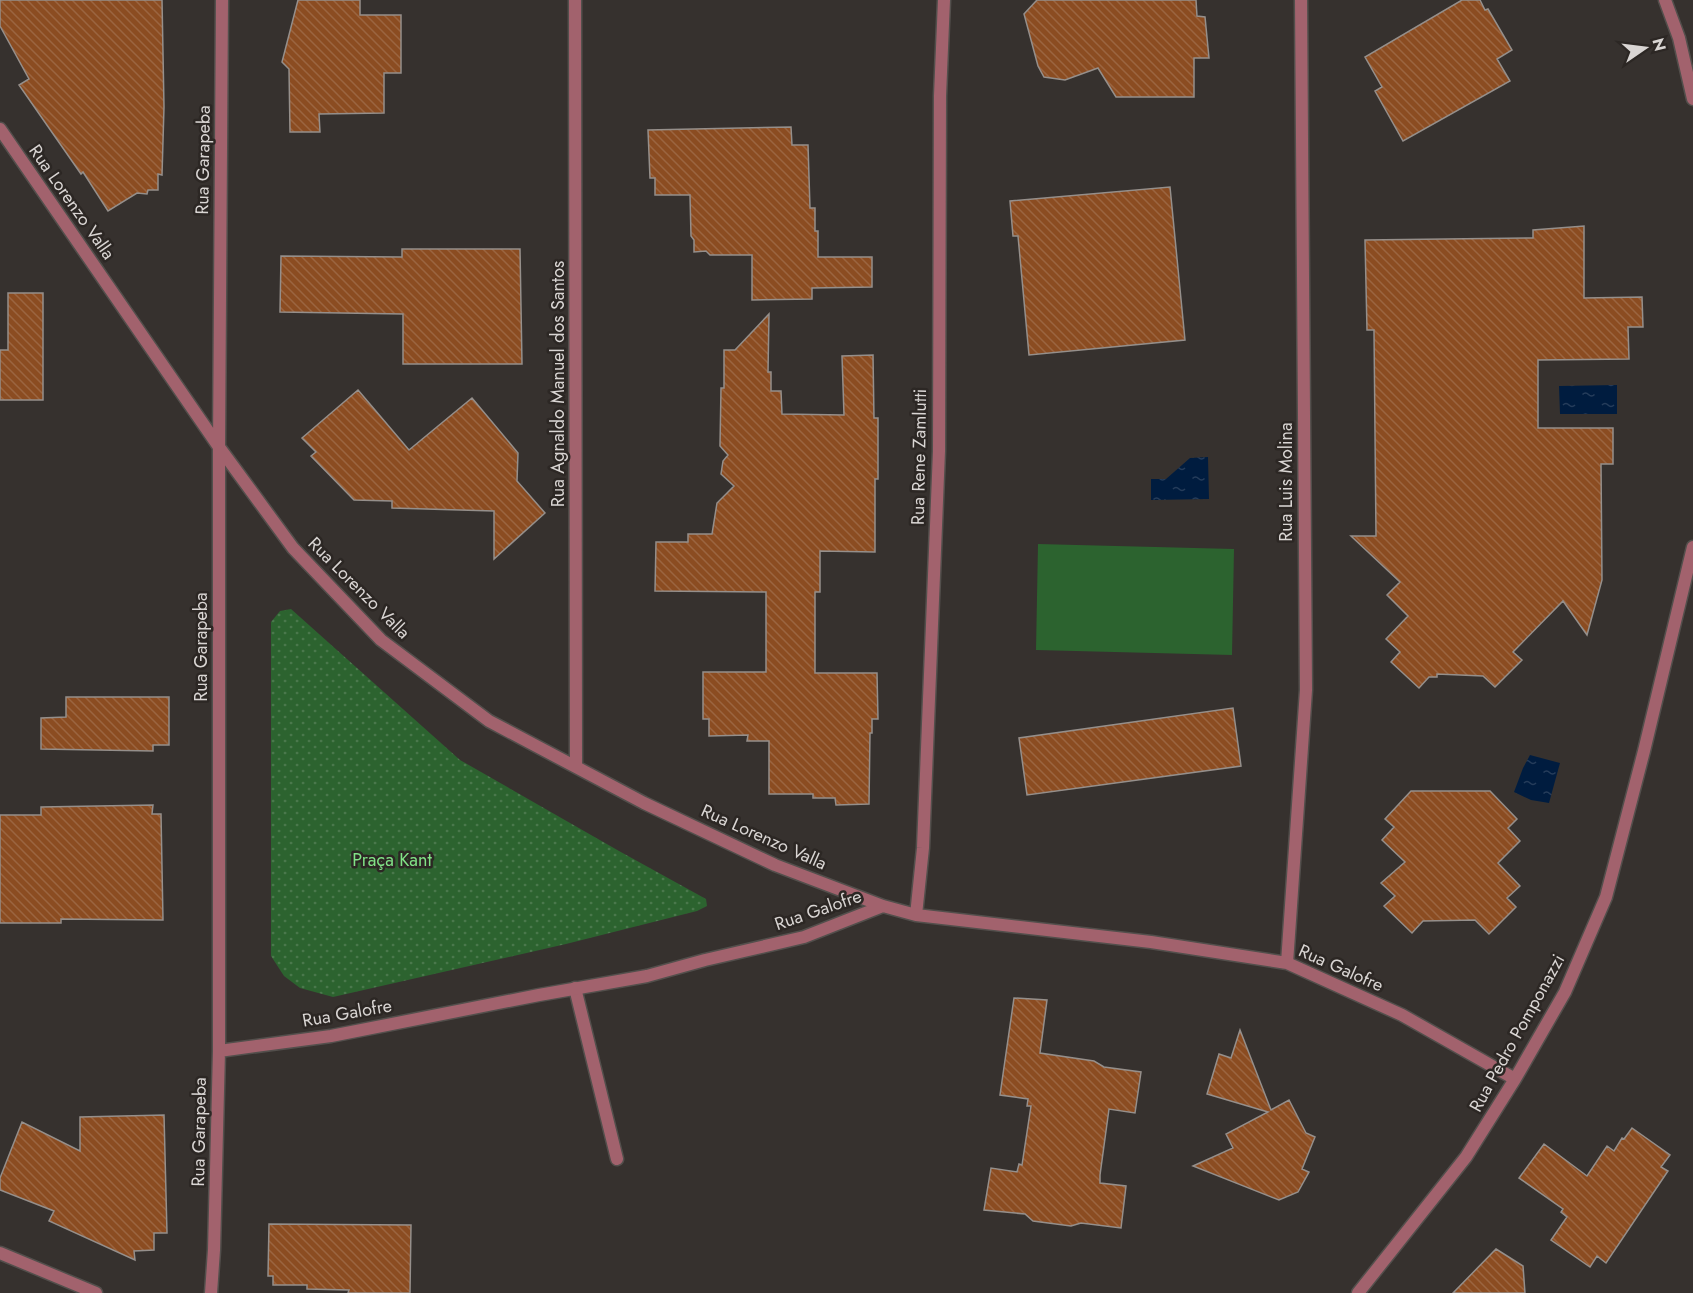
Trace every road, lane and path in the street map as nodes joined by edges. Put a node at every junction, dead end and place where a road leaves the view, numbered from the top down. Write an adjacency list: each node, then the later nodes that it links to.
1 (222, 0): 8 (street, Rua Garapeba)
2 (575, 0): 10 (street, Rua Agnaldo Manuel dos Santos)
3 (944, 0): 12 (street, Rua Rene Zamlutti)
4 (1301, 0): 13 (street, Rua Luis Molina)
5 (1665, 0): 6 (street)
6 (1693, 99)
7 (0, 129): 8 (street, Rua Lorenzo Valla)
8 (219, 447): 10 (street, Rua Lorenzo Valla); 15 (street, Rua Garapeba)
9 (1693, 547): 16 (street, Rua Pedro Pomponazzi)
10 (576, 767): 11 (street, Rua Lorenzo Valla)
11 (883, 906): 12 (street, Rua Galofre); 14 (street, Rua Galofre)
12 (916, 915): 13 (street, Rua Galofre)
13 (1287, 963): 16 (street, Rua Galofre)
14 (575, 988): 15 (street, Rua Galofre); 17 (street)
15 (219, 1051): 20 (street, Rua Garapeba)
16 (1515, 1079): 21 (street, Rua Pedro Pomponazzi)
17 (617, 1160)
18 (0, 1252): 19 (street)
19 (96, 1293)
20 (211, 1293)
21 (1358, 1293)

